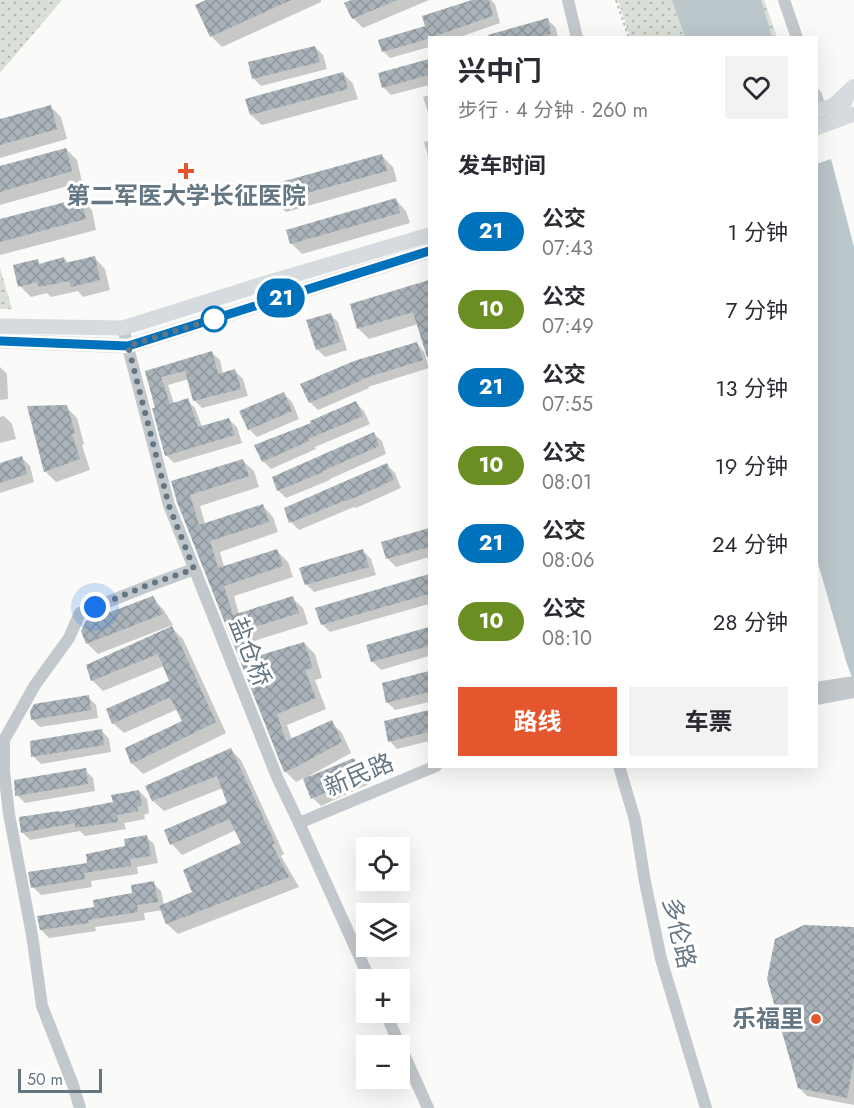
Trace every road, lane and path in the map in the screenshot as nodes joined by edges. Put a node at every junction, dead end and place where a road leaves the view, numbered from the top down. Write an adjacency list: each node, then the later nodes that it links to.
1 (568, 0): 4 (street)
2 (616, 0): 5 (path)
3 (784, 0): 6 (street)
4 (577, 36)
5 (628, 36)
6 (796, 36)
7 (854, 88): 9 (highway)
8 (854, 99): 9 (main road)
9 (822, 105): 11 (street)
10 (854, 114): 11 (main road)
11 (821, 126)
12 (428, 235): 15 (main road)
13 (428, 251): 17 (main road)
14 (0, 326): 15 (main road)
15 (123, 328): 17 (street, 盐仓桥)
16 (0, 341): 17 (main road)
17 (128, 346): 18 (street, 盐仓桥)
18 (194, 569): 24 (street, 盐仓桥); 27 (street)
19 (818, 688): 20 (street)
20 (852, 688): 21 (street)
21 (818, 698)
22 (431, 768): 24 (street, 新民路)
23 (620, 768): 29 (street, 多伦路)
24 (299, 823): 25 (street, 盐仓桥)
25 (365, 969)
26 (390, 1023): 28 (street)
27 (80, 1108)
28 (428, 1108)
29 (706, 1108)

